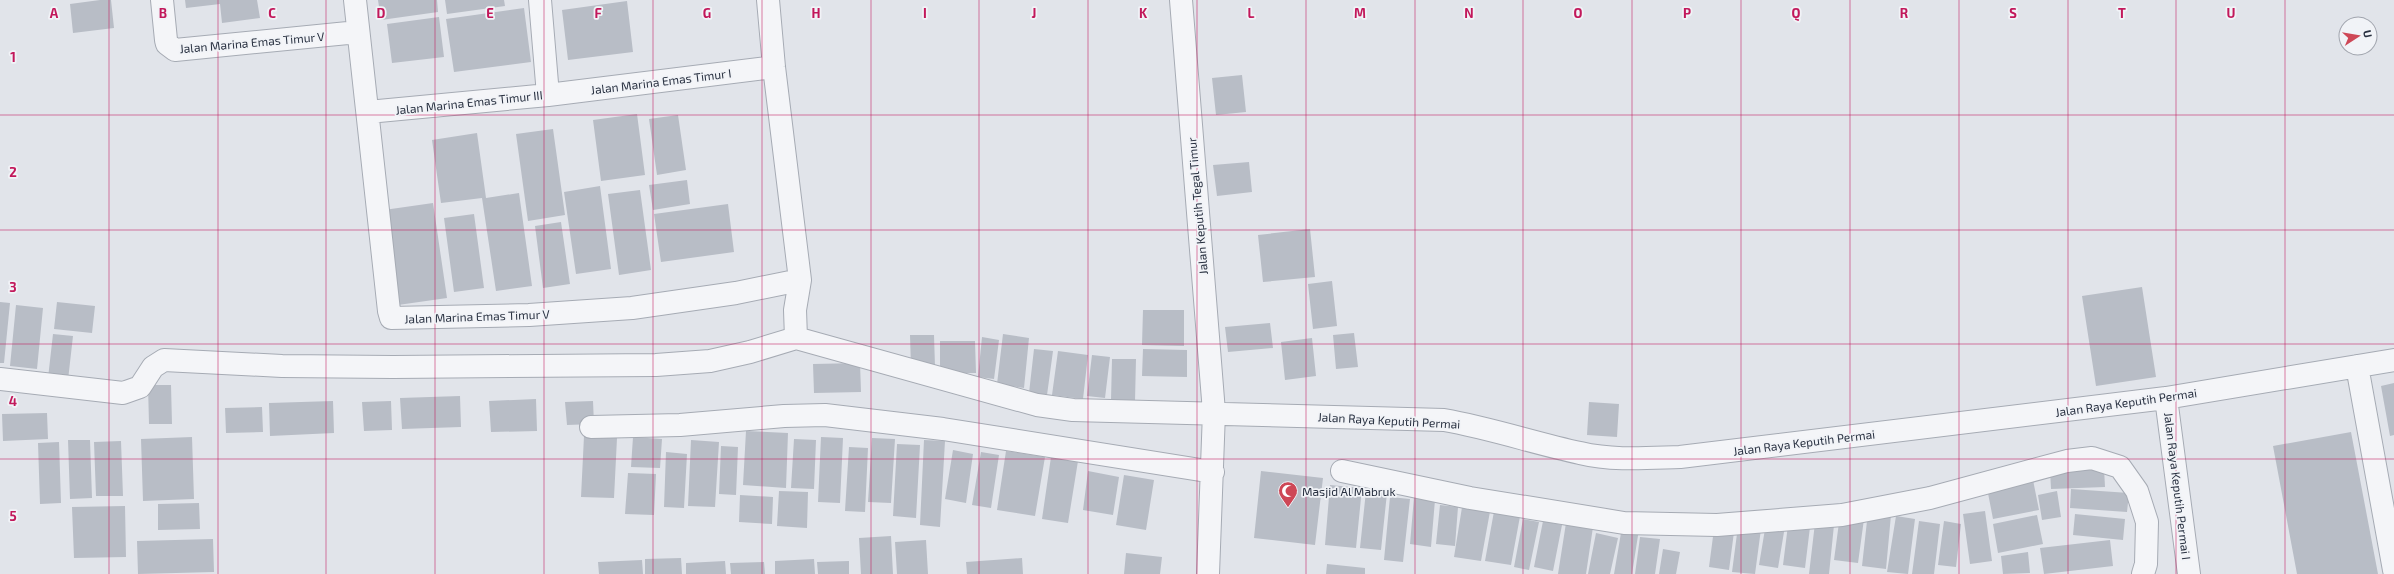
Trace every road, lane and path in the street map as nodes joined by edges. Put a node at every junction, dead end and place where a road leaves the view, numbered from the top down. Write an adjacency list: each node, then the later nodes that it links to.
1 (162, 0): 6 (street, Jalan Marina Emas Timur V)
2 (355, 0): 6 (street, Jalan Marina Emas Timur V)
3 (540, 0): 8 (street, Jalan Marina Emas Timur III)
4 (768, 0): 7 (street)
5 (1181, 0): 16 (street, Jalan Keputih Tegal Timur)
6 (358, 32): 9 (street, Jalan Marina Emas Timur V)
7 (774, 67): 8 (street, Jalan Marina Emas Timur I); 10 (street)
8 (548, 95): 9 (street, Jalan Marina Emas Timur III)
9 (368, 112): 10 (street, Jalan Marina Emas Timur V)
10 (800, 280): 11 (street)
11 (796, 338): 14 (street); 16 (street, Jalan Raya Keputih Permai)
12 (2394, 360): 13 (street, Jalan Raya Keputih Permai)
13 (2357, 366): 15 (street, Jalan Raya Keputih Permai); 20 (street)
14 (0, 379)
15 (2166, 398): 16 (street, Jalan Raya Keputih Permai); 23 (street, Jalan Raya Keputih Permai I)
16 (1214, 412): 19 (street, Jalan Keputih Tegal Timur)
17 (591, 427): 19 (street)
18 (1342, 471): 22 (street)
19 (1213, 472): 21 (street, Jalan Keputih Tegal Timur)
20 (2394, 570)
21 (1208, 574)
22 (2143, 574)
23 (2190, 574)

